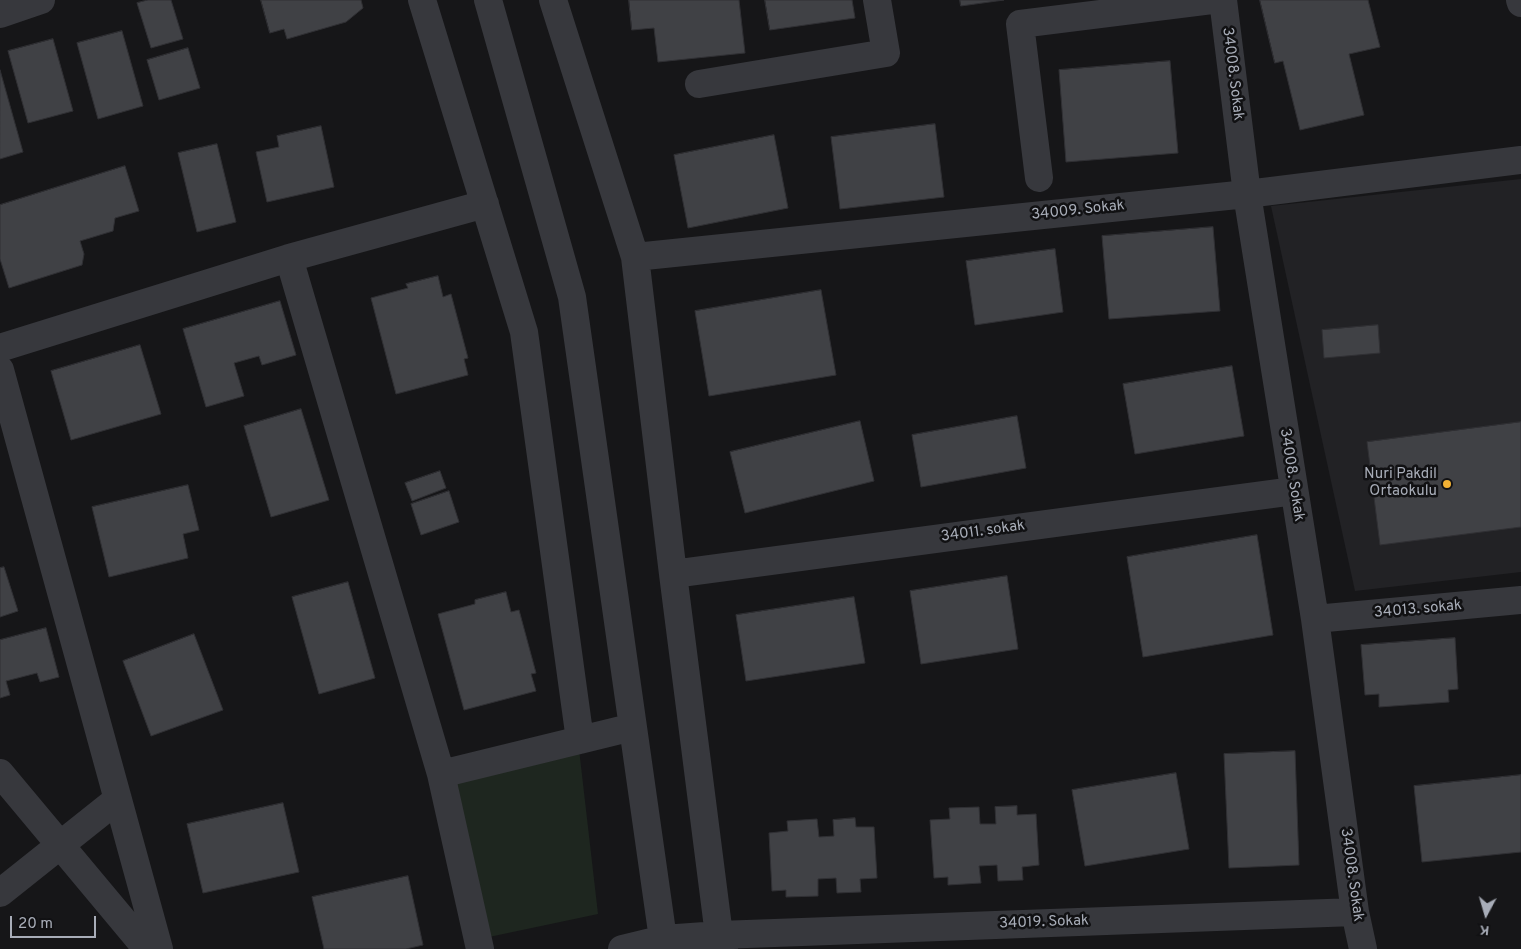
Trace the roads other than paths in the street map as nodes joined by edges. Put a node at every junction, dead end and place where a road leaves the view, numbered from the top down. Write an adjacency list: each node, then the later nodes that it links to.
1 (41, 0): 8 (street)
2 (422, 0): 13 (street)
3 (488, 0): 22 (street)
4 (553, 0): 14 (street)
5 (877, 0): 9 (street)
6 (1212, 0): 11 (street)
7 (1223, 0): 12 (street, 34008. Sokak)
8 (0, 14)
9 (699, 84)
10 (1521, 160): 12 (street, 34009. Sokak)
11 (1039, 178)
12 (1247, 194): 14 (street, 34009. Sokak); 18 (street, 34008. Sokak)
13 (485, 204): 15 (street); 23 (street)
14 (636, 257): 19 (street)
15 (289, 258): 16 (street); 25 (street)
16 (0, 348)
17 (0, 370): 26 (street)
18 (1294, 490): 19 (street, 34011. sokak); 21 (street, 34008. Sokak)
19 (673, 574): 30 (street)
20 (1521, 600): 21 (street, 34013. sokak)
21 (1315, 620): 29 (street, 34008. Sokak)
22 (633, 727): 23 (street); 31 (street)
23 (580, 740): 25 (street)
24 (0, 773): 27 (street)
25 (440, 774): 34 (street)
26 (118, 799): 27 (street); 33 (street)
27 (61, 844): 28 (street); 32 (street)
28 (0, 893)
29 (1355, 912): 30 (street, 34019. Sokak); 36 (street, 34008. Sokak)
30 (726, 939): 31 (street, 34019. Sokak)
31 (665, 944): 35 (street, 34019. Sokak)
32 (148, 949)
33 (159, 949)
34 (480, 949)
35 (622, 949)
36 (1363, 949)

